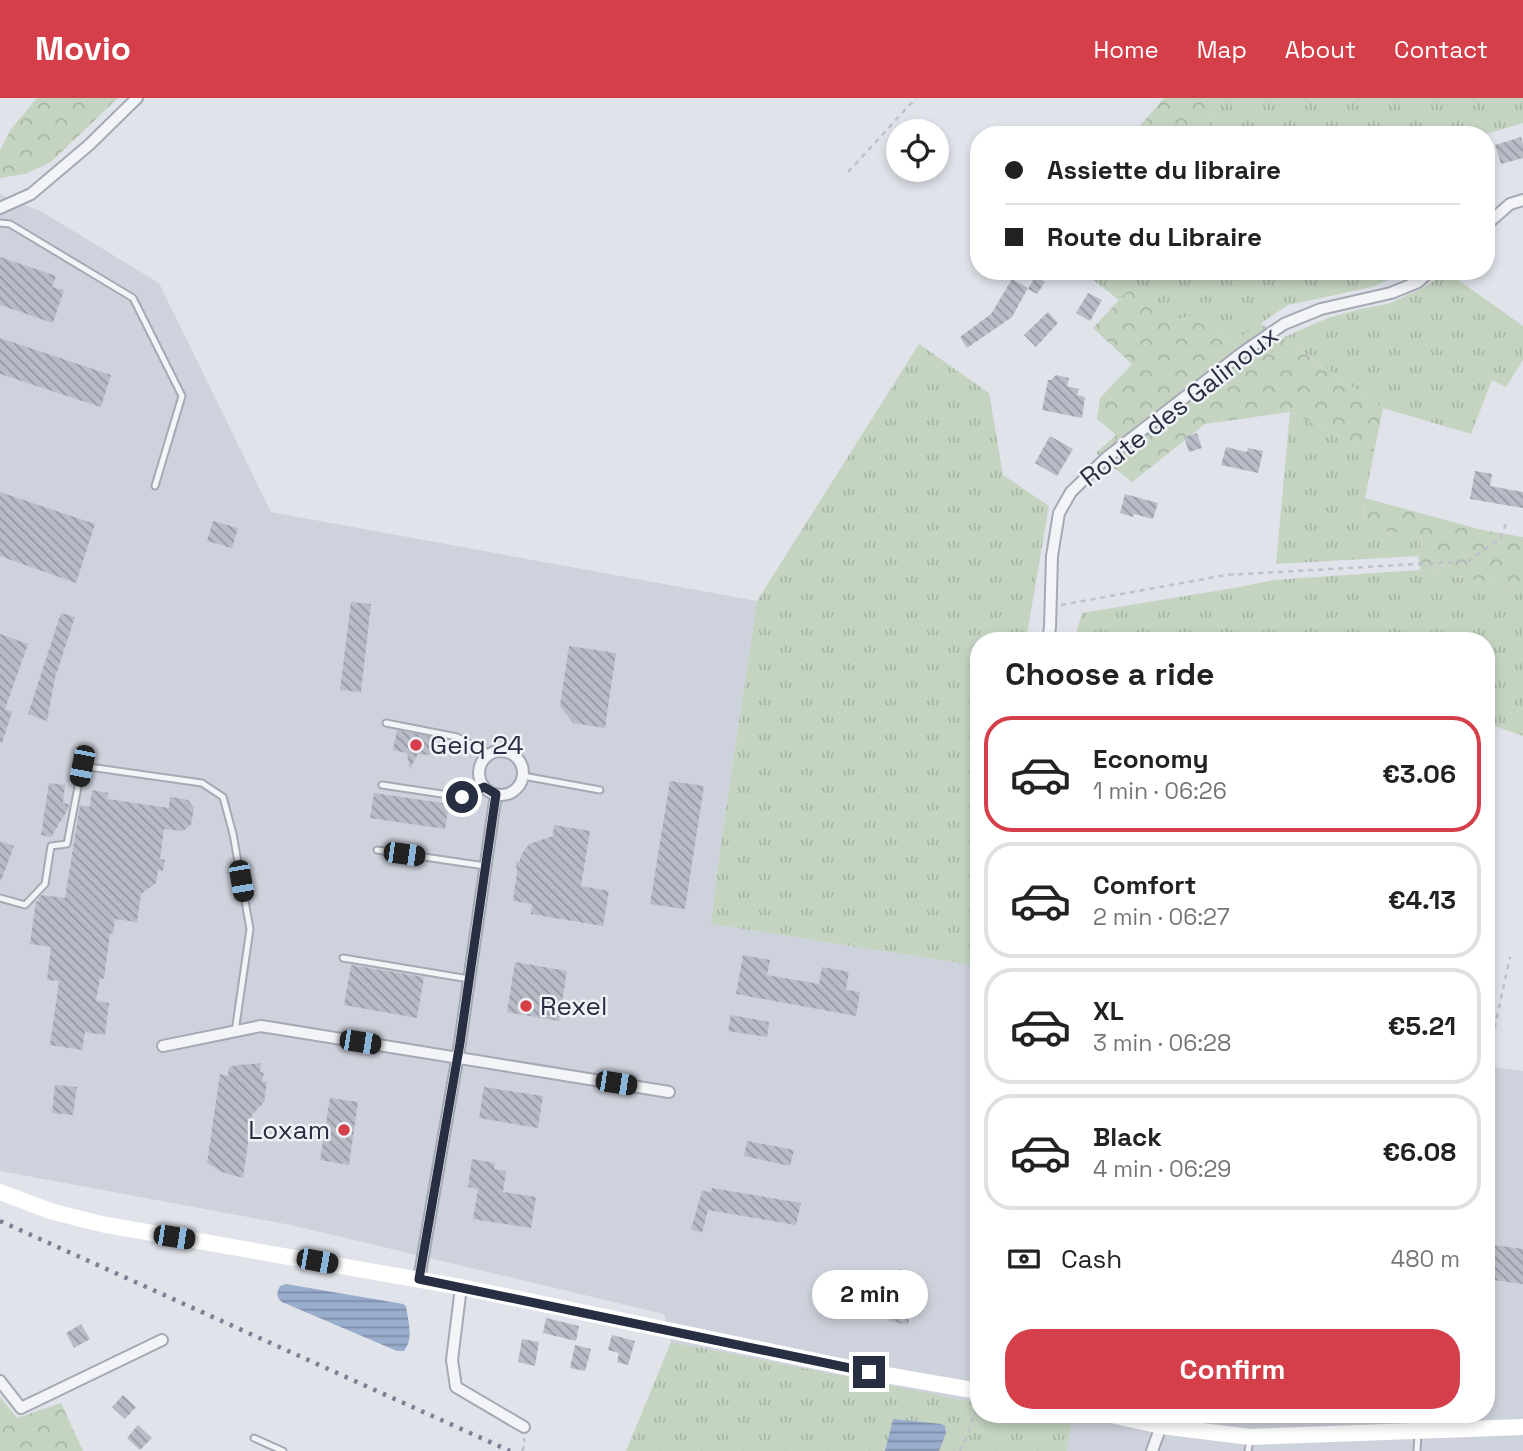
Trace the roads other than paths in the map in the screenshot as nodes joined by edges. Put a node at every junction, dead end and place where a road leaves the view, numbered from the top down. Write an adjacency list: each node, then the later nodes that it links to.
1 (136, 98): 3 (street)
2 (1523, 200): 4 (street)
3 (0, 208)
4 (1495, 217)
5 (0, 223): 7 (lane)
6 (1420, 280): 8 (street, Route des Galinoux)
7 (156, 486)
8 (1049, 632)
9 (386, 723): 10 (lane)
10 (490, 754): 11 (street); 13 (street)
11 (523, 776): 14 (lane); 15 (street)
12 (382, 785): 13 (lane)
13 (484, 787): 15 (street)
14 (600, 790)
15 (496, 794): 17 (street)
16 (377, 850): 17 (lane)
17 (485, 866): 20 (street)
18 (0, 898): 21 (lane)
19 (343, 958): 20 (lane)
20 (469, 979): 23 (street)
21 (235, 1032): 22 (street); 23 (street)
22 (163, 1046)
23 (457, 1057): 24 (street); 26 (street)
24 (669, 1091)
25 (0, 1192): 26 (main road)
26 (419, 1279): 27 (main road)
27 (461, 1287): 30 (main road); 33 (street)
28 (162, 1340): 29 (street)
29 (0, 1381)
30 (970, 1390)
31 (1148, 1423): 32 (main road)
32 (1161, 1426): 37 (main road); 39 (street)
33 (524, 1427)
34 (1523, 1427): 35 (main road)
35 (1419, 1432): 37 (main road); 40 (lane)
36 (254, 1438): 38 (lane)
37 (1249, 1444)
38 (283, 1451)
39 (1152, 1451)
40 (1418, 1451)

